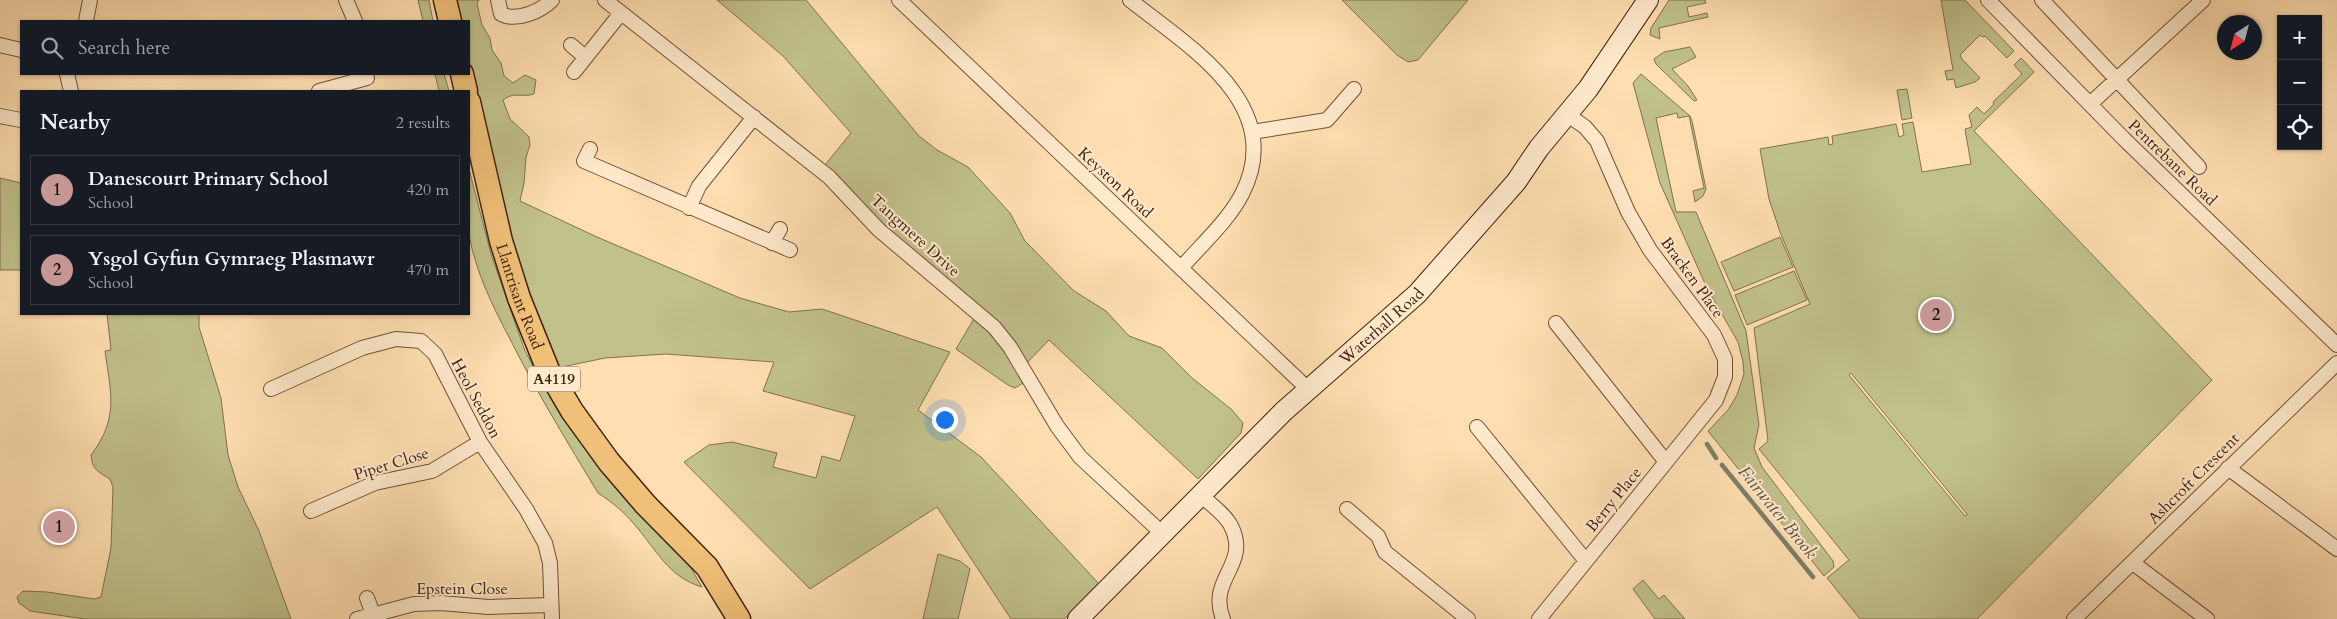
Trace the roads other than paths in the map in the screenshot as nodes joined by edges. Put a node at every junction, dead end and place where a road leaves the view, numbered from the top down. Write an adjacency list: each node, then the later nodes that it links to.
1 (90, 0): 14 (street)
2 (346, 0): 15 (street)
3 (446, 0): 16 (main road)
4 (498, 0): 5 (street)
5 (552, 0)
6 (605, 0): 13 (street, Tangmere Drive)
7 (899, 0): 43 (street, Keyston Road)
8 (1130, 0): 36 (street)
9 (1648, 0): 32 (street, Waterhall Road)
10 (1988, 0): 30 (street, Pentrebane Road)
11 (2042, 0): 24 (street)
12 (2203, 0): 24 (street)
13 (620, 13): 20 (street); 34 (street, Tangmere Drive)
14 (86, 20)
15 (355, 20)
16 (450, 20)
17 (0, 45): 19 (street)
18 (571, 45): 20 (street)
19 (20, 50)
20 (585, 57): 21 (street)
21 (574, 72)
22 (66, 75): 27 (street)
23 (462, 75): 29 (main road)
24 (2117, 78): 30 (street); 38 (street)
25 (367, 81): 28 (street)
26 (1354, 89): 36 (street)
27 (71, 90)
28 (324, 90)
29 (466, 90)
30 (2090, 104): 45 (street, Pentrebane Road)
31 (470, 106): 63 (main road, Llantrisant Road / A4119)
32 (1568, 115): 48 (street, Waterhall Road); 51 (street, Bracken Place)
33 (0, 116): 35 (street)
34 (754, 117): 39 (street); 56 (street, Tangmere Drive)
35 (20, 120)
36 (1252, 132): 43 (street)
37 (590, 149): 39 (street)
38 (2199, 167)
39 (689, 208): 41 (street)
40 (780, 229): 41 (street)
41 (772, 243): 42 (street)
42 (790, 250)
43 (1182, 267): 48 (street, Keyston Road)
44 (1556, 323): 51 (street)
45 (2337, 345)
46 (2337, 363): 52 (street, Ashcroft Crescent)
47 (271, 388): 50 (street, Heol Seddon)
48 (1308, 389): 53 (street, Waterhall Road)
49 (1477, 427): 58 (street, Berry Place)
50 (480, 442): 55 (street, Piper Close); 61 (street, Heol Seddon)
51 (1666, 462): 58 (street, Berry Place)
52 (2228, 468): 57 (street); 59 (street, Ashcroft Crescent)
53 (1201, 496): 56 (street, Waterhall Road); 67 (street)
54 (1347, 509): 68 (street)
55 (311, 511)
56 (1164, 535): 66 (street, Waterhall Road)
57 (2337, 549)
58 (1586, 561): 69 (street)
59 (2133, 563): 70 (street, Ashcroft Crescent); 71 (street)
60 (367, 598): 62 (street)
61 (551, 605): 62 (street, Epstein Close); 65 (street, Heol Seddon)
62 (373, 614): 64 (street, Epstein Close)
63 (736, 615)
64 (357, 619)
65 (552, 619)
66 (1078, 619)
67 (1223, 619)
68 (1468, 619)
69 (1539, 619)
70 (2074, 619)
71 (2207, 619)

